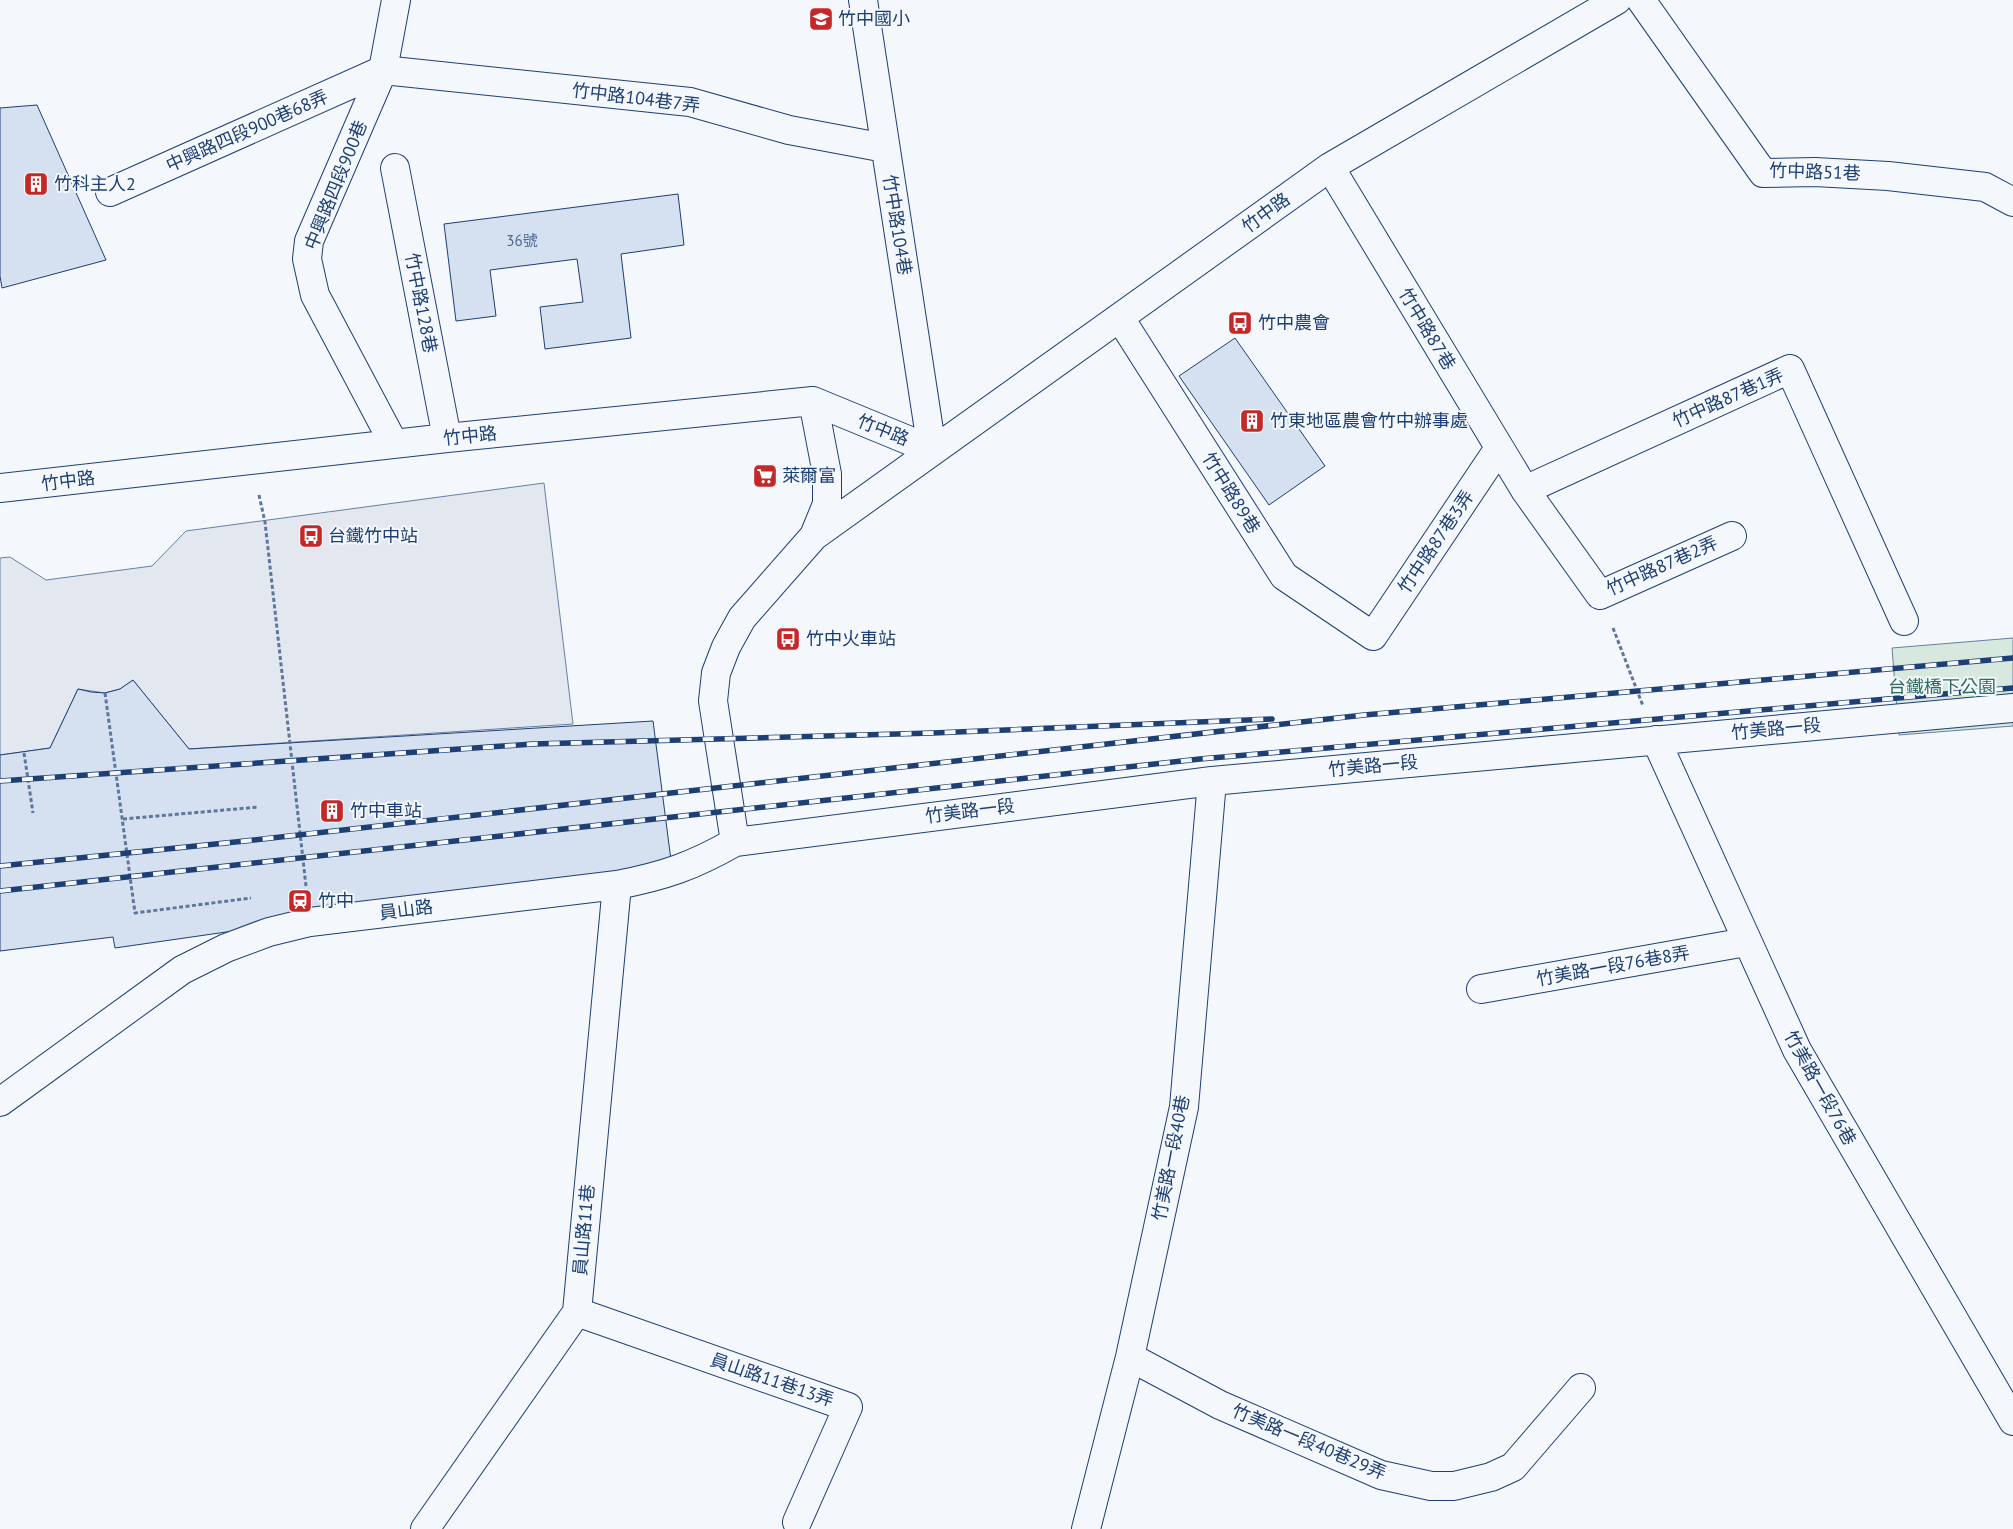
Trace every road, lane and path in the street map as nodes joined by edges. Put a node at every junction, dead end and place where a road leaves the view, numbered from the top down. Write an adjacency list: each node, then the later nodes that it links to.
1 (396, 0): 5 (street, 中興路四段900巷)
2 (863, 0): 6 (street, 竹中路104巷)
3 (1617, 0): 7 (street, 竹中路)
4 (1641, 0): 10 (street, 竹中路51巷)
5 (383, 70): 6 (street, 竹中路104巷7弄); 9 (street, 中興路四段900巷68弄); 14 (street, 中興路四段900巷)
6 (885, 148): 16 (street, 竹中路104巷)
7 (1330, 167): 11 (street, 竹中路); 15 (street, 竹中路87巷)
8 (395, 168): 13 (street, 竹中路128巷)
9 (110, 192)
10 (2013, 202)
11 (1120, 318): 16 (street, 竹中路); 24 (street, 竹中路89巷)
12 (813, 401): 13 (street, 竹中路); 16 (street, 竹中路); 20 (street)
13 (447, 438): 14 (street, 竹中路)
14 (394, 444): 17 (street, 竹中路)
15 (1499, 448): 19 (street, 竹中路87巷); 24 (street, 竹中路87巷3弄)
16 (932, 450): 20 (street, 竹中路)
17 (251, 460): 18 (street, 竹中路); 36 (path)
18 (0, 488)
19 (1524, 490): 22 (street, 竹中路87巷2弄); 23 (street, 竹中路87巷1弄)
20 (814, 536): 33 (street, 竹中路)
21 (1732, 536): 22 (street, 竹中路87巷2弄)
22 (1600, 595): 27 (path)
23 (1904, 621)
24 (1373, 636)
25 (105, 693): 32 (path)
26 (2013, 708): 27 (street, 竹美路一段)
27 (1656, 740): 29 (street, 竹美路一段); 37 (street, 竹美路一段76巷)
28 (24, 753): 31 (path)
29 (1212, 780): 33 (street, 竹美路一段); 41 (street, 竹美路一段40巷)
30 (259, 806): 32 (path)
31 (33, 813)
32 (123, 819): 35 (path)
33 (735, 842): 34 (street, 員山路)
34 (617, 885): 36 (street, 員山路); 40 (street, 員山路11巷)
35 (252, 898)
36 (310, 922): 39 (street, 員山路)
37 (1746, 942): 38 (street, 竹美路一段76巷8弄); 43 (street, 竹美路一段76巷)
38 (1481, 989)
39 (0, 1102)
40 (577, 1312): 44 (street, 員山路11巷13弄); 45 (street, 員山路11巷)
41 (1130, 1357): 42 (street, 竹美路一段40巷29弄); 46 (street, 竹美路一段40巷)
42 (1581, 1388)
43 (2013, 1421)
44 (797, 1522)
45 (426, 1529)
46 (1086, 1529)

